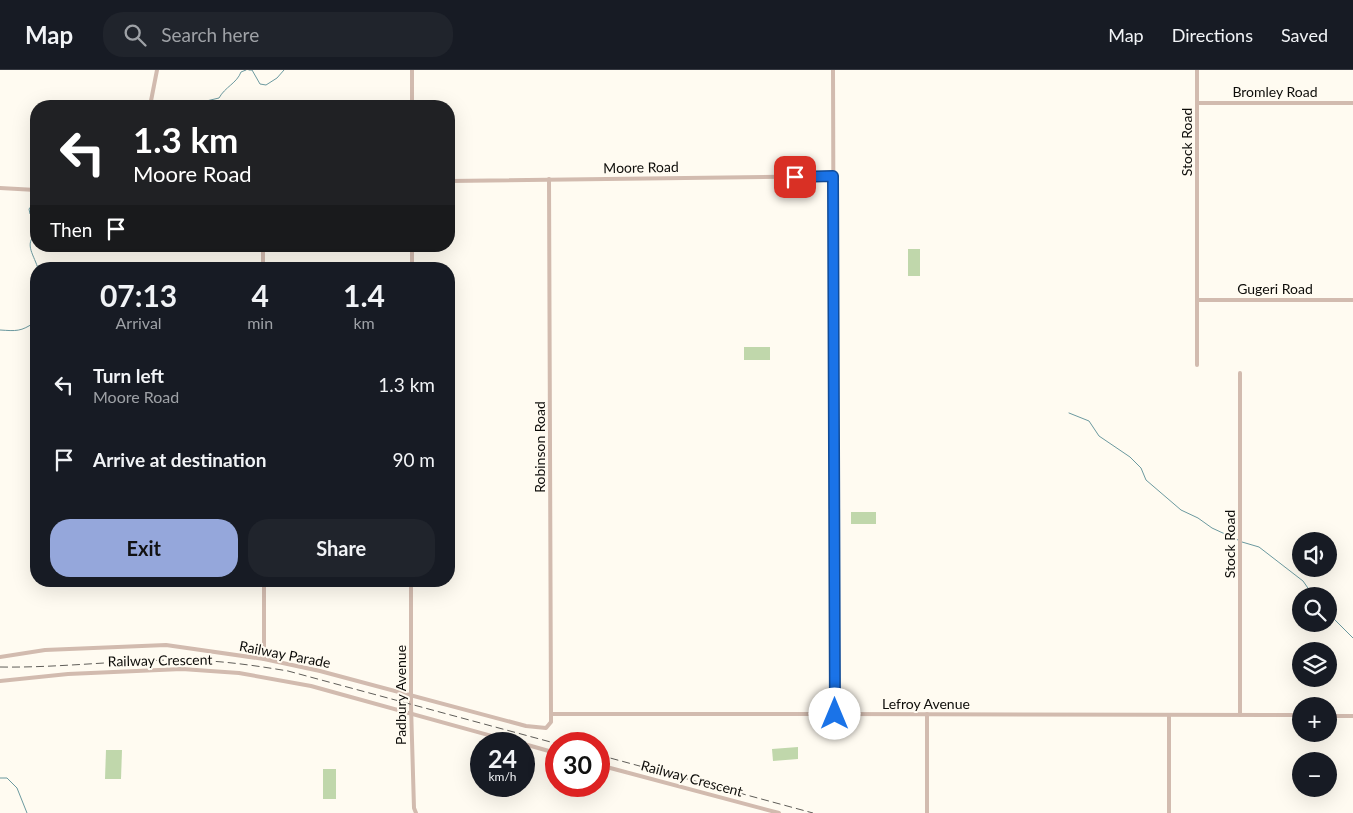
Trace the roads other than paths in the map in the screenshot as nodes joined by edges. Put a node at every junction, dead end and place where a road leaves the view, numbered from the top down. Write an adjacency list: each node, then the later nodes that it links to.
1 (157, 70): 5 (street)
2 (412, 70): 6 (street)
3 (833, 70): 9 (street)
4 (1197, 70): 7 (street, Stock Road)
5 (151, 100)
6 (412, 100)
7 (1197, 103): 8 (street, Bromley Road); 14 (street, Stock Road)
8 (1353, 103)
9 (833, 176): 10 (street, Moore Road); 26 (street)
10 (549, 179): 11 (street, Moore Road); 25 (street, Robinson Road)
11 (455, 181)
12 (0, 188): 13 (street)
13 (30, 190)
14 (1198, 300): 15 (street, Gugeri Road); 16 (street, Stock Road)
15 (1353, 300)
16 (1197, 364)
17 (1240, 372): 29 (street, Stock Road)
18 (264, 587): 21 (street)
19 (412, 587): 23 (street, Padbury Avenue)
20 (0, 657): 21 (street, Railway Parade)
21 (264, 659): 23 (street, Railway Parade)
22 (0, 681): 24 (street, Railway Crescent)
23 (411, 696): 24 (street, Padbury Avenue); 25 (street, Railway Parade)
24 (411, 714): 33 (street, Railway Crescent); 35 (street, Padbury Avenue)
25 (551, 714): 26 (street, Lefroy Avenue)
26 (835, 714): 27 (street, Lefroy Avenue)
27 (927, 714): 28 (street, Lefroy Avenue); 37 (street)
28 (1169, 715): 29 (street, Lefroy Avenue); 38 (street)
29 (1240, 715): 30 (street, Lefroy Avenue)
30 (1292, 716)
31 (1337, 716): 32 (street)
32 (1353, 716)
33 (478, 732)
34 (610, 767): 36 (street, Railway Crescent)
35 (415, 811)
36 (779, 813)
37 (927, 813)
38 (1169, 813)

